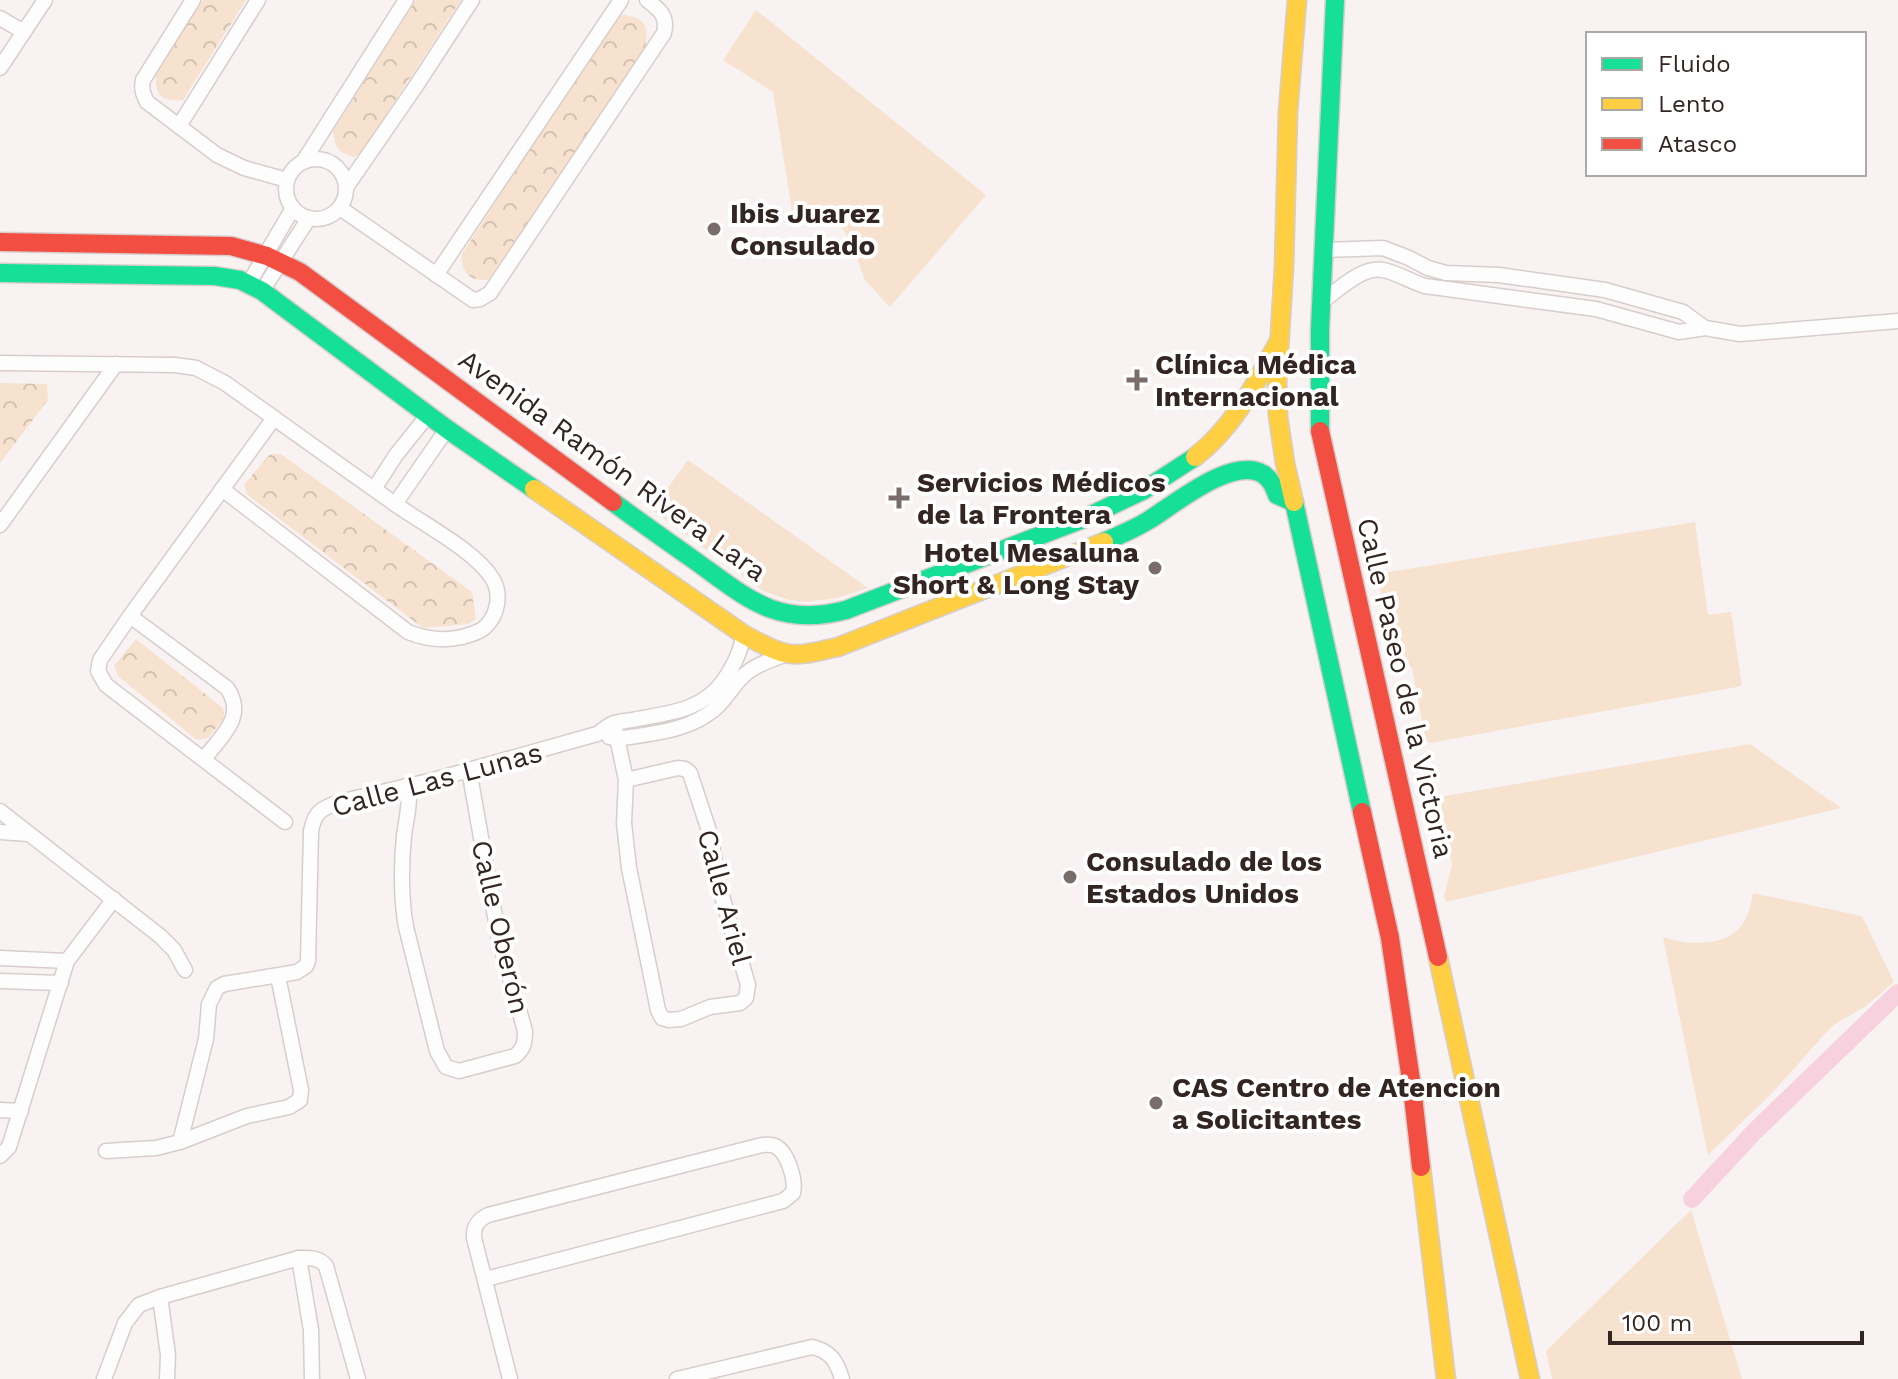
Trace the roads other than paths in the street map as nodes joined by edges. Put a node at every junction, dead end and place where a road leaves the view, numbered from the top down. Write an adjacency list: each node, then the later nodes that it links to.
1 (45, 0): 11 (street)
2 (193, 0): 13 (street)
3 (258, 0): 13 (street)
4 (406, 0): 14 (street)
5 (472, 0): 16 (street)
6 (621, 0): 24 (street)
7 (647, 0): 24 (street)
8 (1297, 0): 29 (street)
9 (1334, 3): 21 (street, Calle Paseo de la Victoria)
10 (0, 18): 11 (street)
11 (24, 32): 12 (street)
12 (0, 68)
13 (179, 126): 15 (street)
14 (303, 162): 15 (street); 16 (street)
15 (287, 180): 17 (street)
16 (347, 186): 18 (street)
17 (293, 208): 19 (street); 22 (street)
18 (340, 208): 19 (street); 24 (street)
19 (309, 218): 22 (street)
20 (0, 242): 22 (street, Avenida Ramón Rivera Lara)
21 (1324, 250): 26 (street, Calle Paseo de la Victoria); 28 (street)
22 (274, 258): 25 (street); 40 (street, Avenida Ramón Rivera Lara)
23 (0, 273): 25 (street)
24 (436, 275)
25 (256, 287): 32 (street)
26 (1321, 302): 28 (street); 83 (street, Calle Paseo de la Victoria)
27 (1898, 321): 28 (street)
28 (1705, 328)
29 (1279, 341): 37 (street); 39 (street, Avenida Ramón Rivera Lara)
30 (0, 363): 31 (street)
31 (116, 364): 33 (street); 41 (street)
32 (428, 415): 34 (street); 36 (street)
33 (274, 418): 35 (street); 36 (street)
34 (447, 429): 38 (street); 43 (street)
35 (222, 489): 38 (street); 44 (street)
36 (374, 489): 38 (street)
37 (1293, 502): 42 (street); 82 (street)
38 (395, 504)
39 (1111, 506): 42 (street); 45 (street, Avenida Ramón Rivera Lara)
40 (625, 511): 43 (street); 45 (street, Avenida Ramón Rivera Lara)
41 (0, 525)
42 (1127, 532): 47 (street)
43 (606, 538): 46 (street)
44 (130, 616): 52 (street); 52 (street)
45 (820, 617): 47 (street)
46 (743, 634): 48 (street); 49 (street, Calle Las Lunas)
47 (824, 651): 48 (street)
48 (787, 654): 51 (street, Calle Las Lunas)
49 (614, 723): 50 (street, Calle Las Lunas); 51 (street, Calle Ariel)
50 (597, 734): 51 (street, Calle Las Lunas); 53 (street, Calle Las Lunas)
51 (617, 739): 54 (street, Calle Ariel)
52 (204, 759): 57 (street)
53 (469, 770): 55 (street, Calle Las Lunas); 55 (street, Calle Oberón)
54 (626, 780): 54 (street, Calle Ariel)
55 (408, 785): 64 (street, Calle Las Lunas)
56 (0, 811): 59 (street)
57 (285, 822)
58 (0, 832): 59 (street)
59 (29, 834): 60 (street)
60 (114, 899): 62 (street); 63 (street)
61 (0, 958): 62 (street)
62 (67, 961): 66 (street)
63 (185, 970)
64 (278, 976): 69 (street, Calle Las Lunas); 69 (street)
65 (0, 981): 66 (street)
66 (61, 983): 68 (street)
67 (0, 1110): 68 (street)
68 (21, 1111): 71 (street)
69 (180, 1142): 70 (street)
70 (106, 1151)
71 (5, 1152)
72 (299, 1258): 74 (street); 77 (street); 78 (street)
73 (486, 1279): 73 (street); 79 (street)
74 (160, 1297): 75 (street); 76 (street)
75 (104, 1379)
76 (167, 1379)
77 (312, 1379)
78 (358, 1379)
79 (510, 1379)
80 (677, 1379): 81 (street)
81 (842, 1379)
82 (1446, 1379)
83 (1530, 1379)

